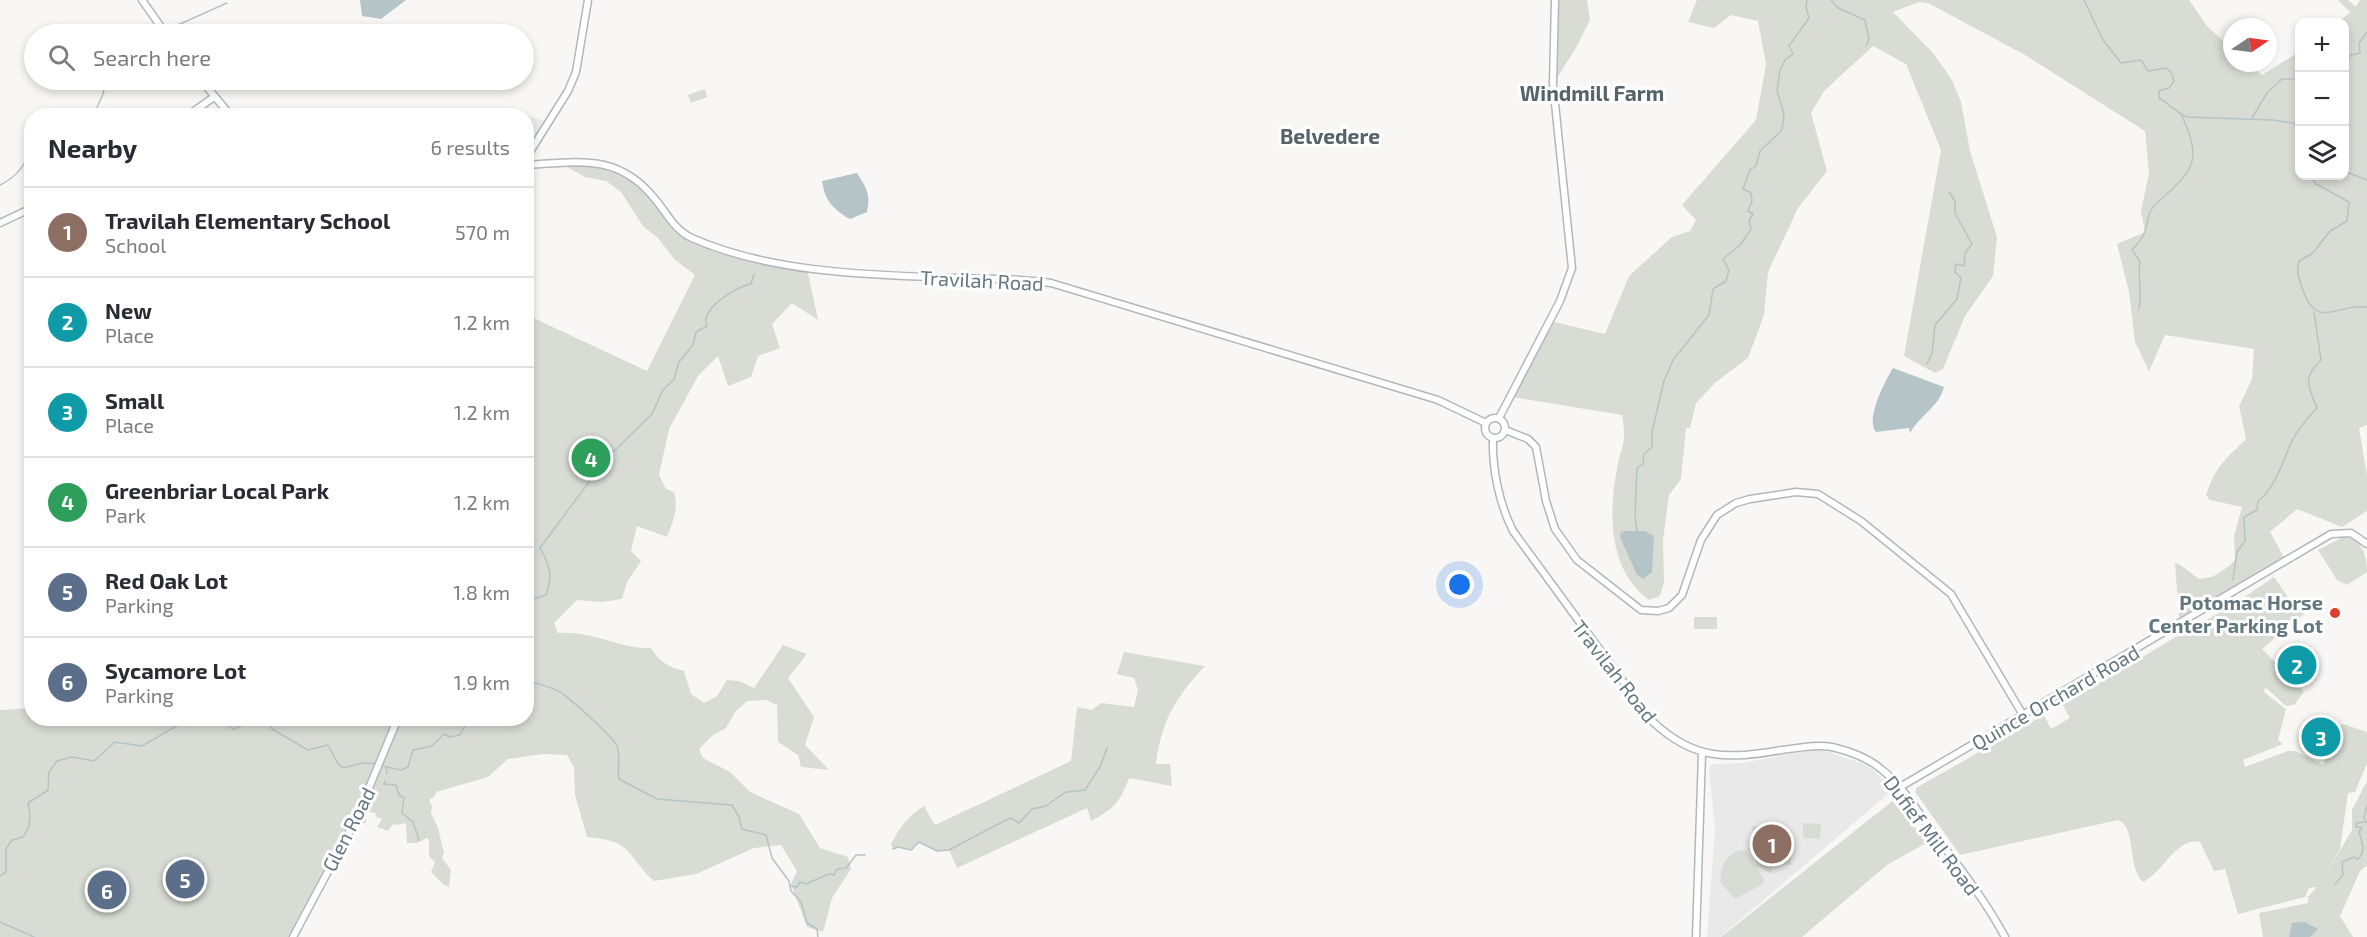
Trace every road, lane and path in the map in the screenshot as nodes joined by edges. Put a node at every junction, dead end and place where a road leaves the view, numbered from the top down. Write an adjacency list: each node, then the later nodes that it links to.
1 (142, 0): 4 (main road)
2 (588, 0): 9 (main road)
3 (1555, 0): 13 (main road)
4 (159, 24)
5 (209, 90): 6 (main road)
6 (214, 97): 7 (main road); 8 (main road)
7 (198, 108)
8 (224, 108)
9 (534, 145)
10 (534, 165): 14 (main road, Travilah Road)
11 (24, 212): 12 (main road)
12 (0, 224)
13 (1499, 418): 14 (main road); 15 (main road)
14 (1486, 423): 16 (main road)
15 (1505, 430): 16 (main road); 18 (main road)
16 (1493, 438): 20 (main road, Travilah Road)
17 (2367, 544): 18 (main road, Quince Orchard Road)
18 (2023, 715): 21 (main road, Quince Orchard Road)
19 (395, 726): 22 (main road, Glen Road)
20 (1702, 753): 21 (main road, Dufief Mill Road); 23 (main road)
21 (1900, 787): 24 (main road, Dufief Mill Road)
22 (293, 937)
23 (1696, 937)
24 (2005, 937)

